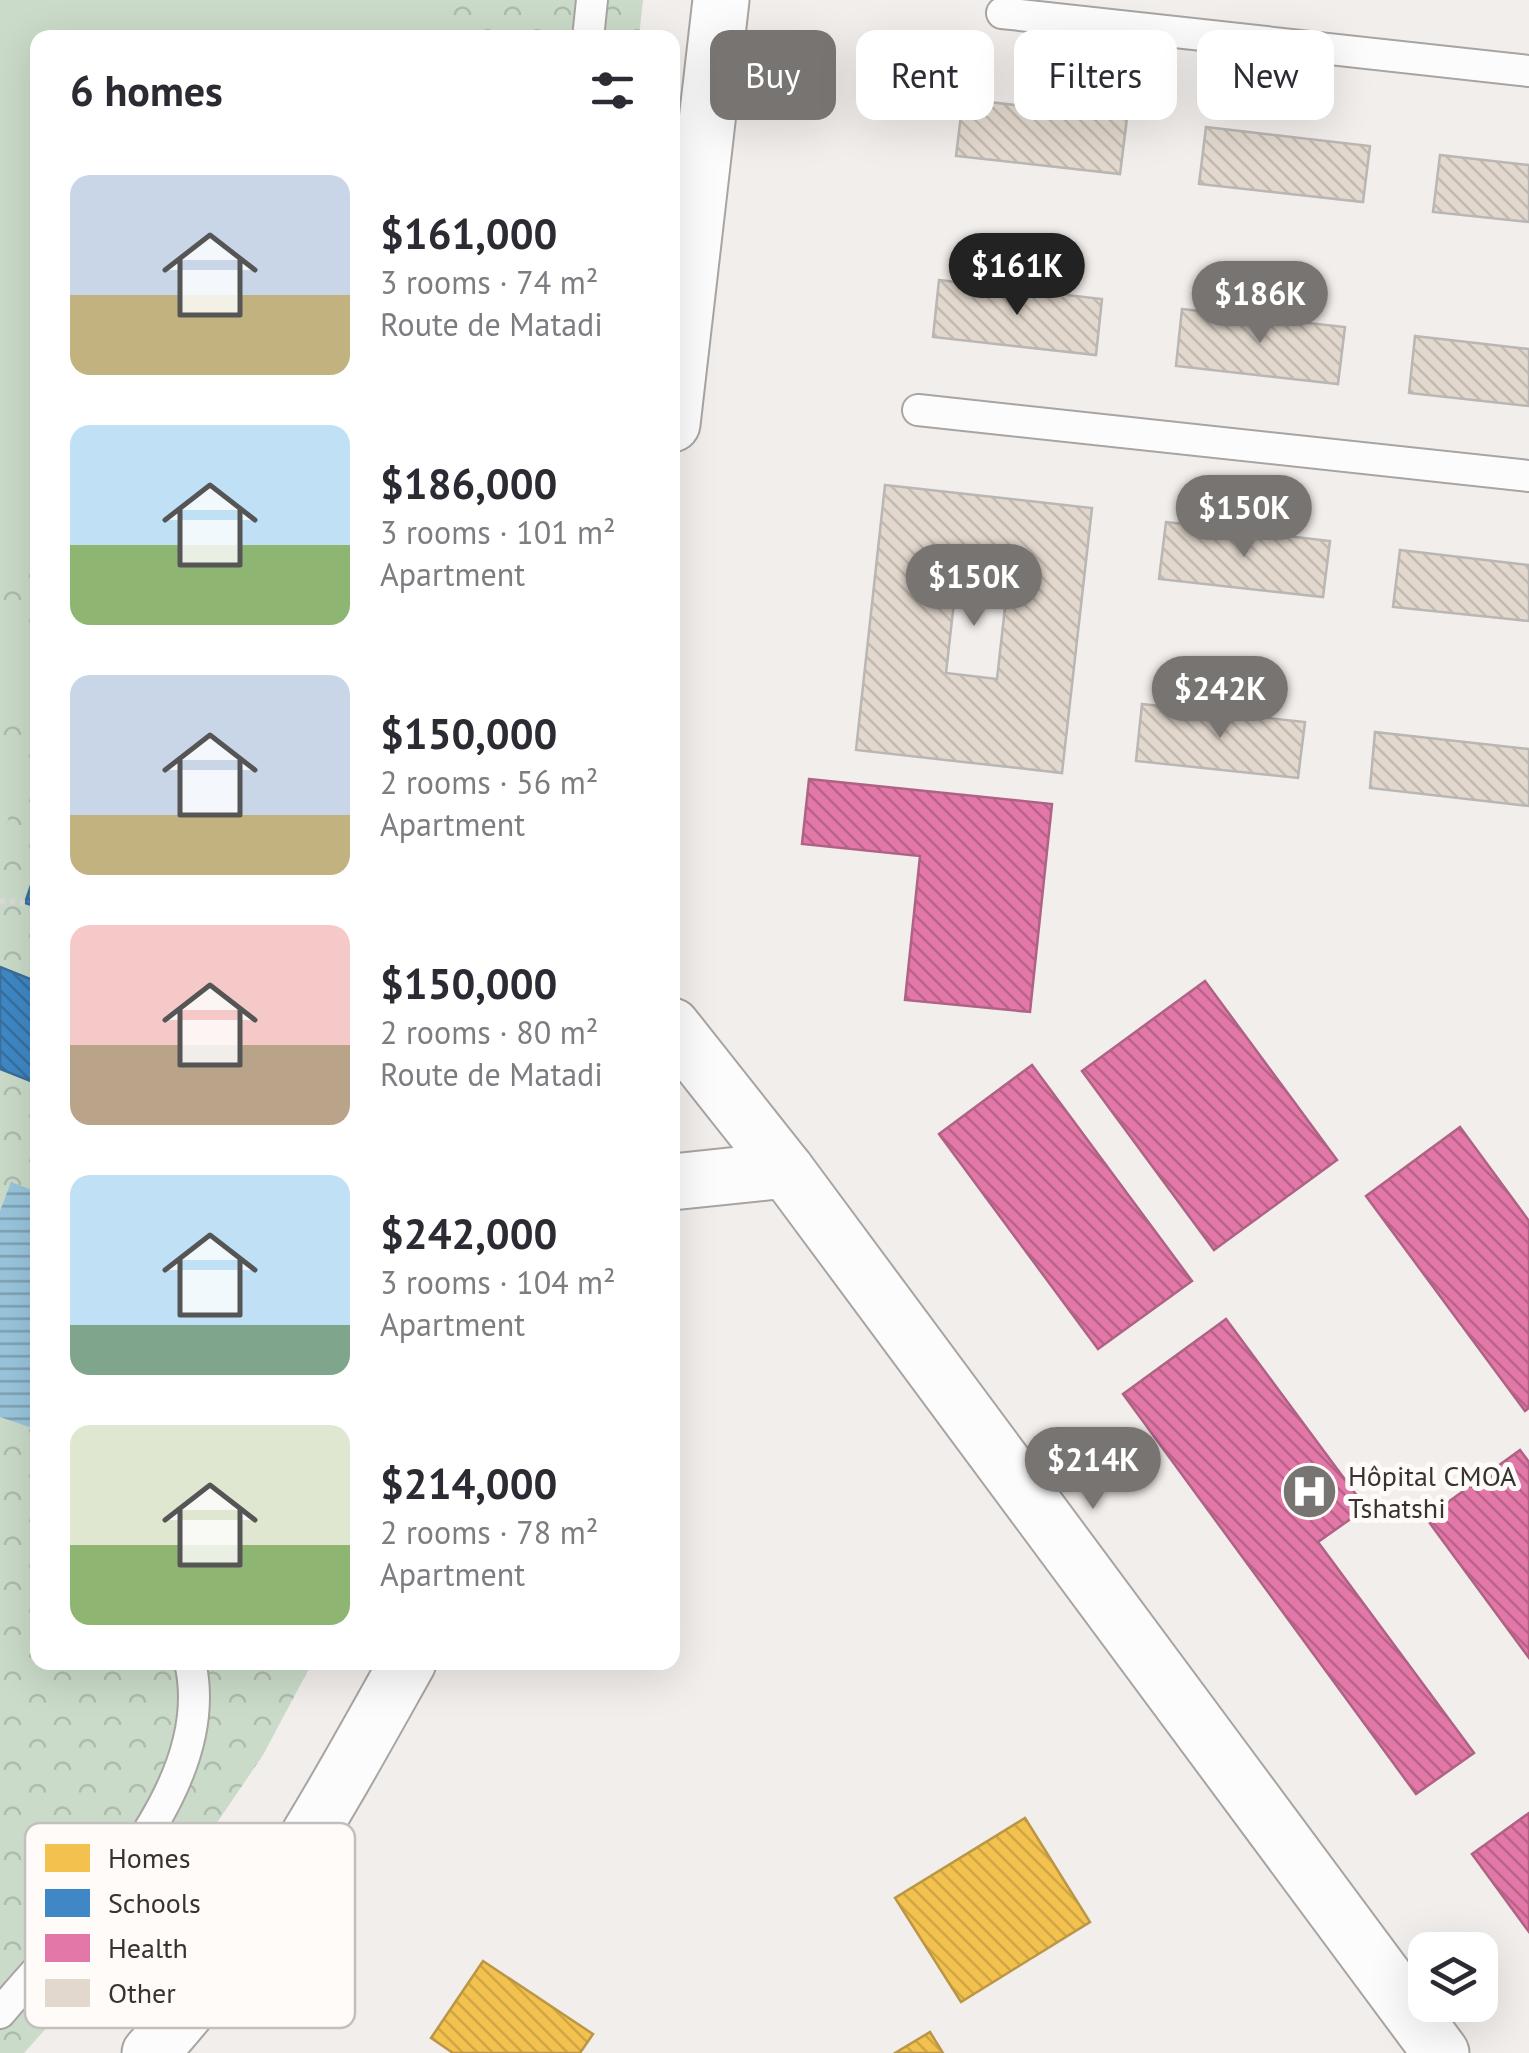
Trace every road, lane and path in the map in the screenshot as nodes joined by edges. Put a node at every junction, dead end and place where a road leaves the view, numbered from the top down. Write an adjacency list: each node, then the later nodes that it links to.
1 (592, 0): 4 (lane)
2 (721, 0): 6 (street)
3 (1002, 13): 5 (lane)
4 (589, 30)
5 (1529, 71)
6 (680, 355)
7 (918, 410): 8 (lane)
8 (1529, 476)
9 (0, 901): 10 (path)
10 (25, 903)
11 (680, 1036): 12 (street)
12 (786, 1170): 13 (street); 22 (street)
13 (680, 1181)
14 (192, 1670): 16 (lane)
15 (403, 1670): 17 (street)
16 (153, 1823)
17 (317, 1823)
18 (25, 1983): 19 (lane)
19 (0, 2013)
20 (173, 2028): 21 (street)
21 (150, 2053)
22 (1441, 2053)

